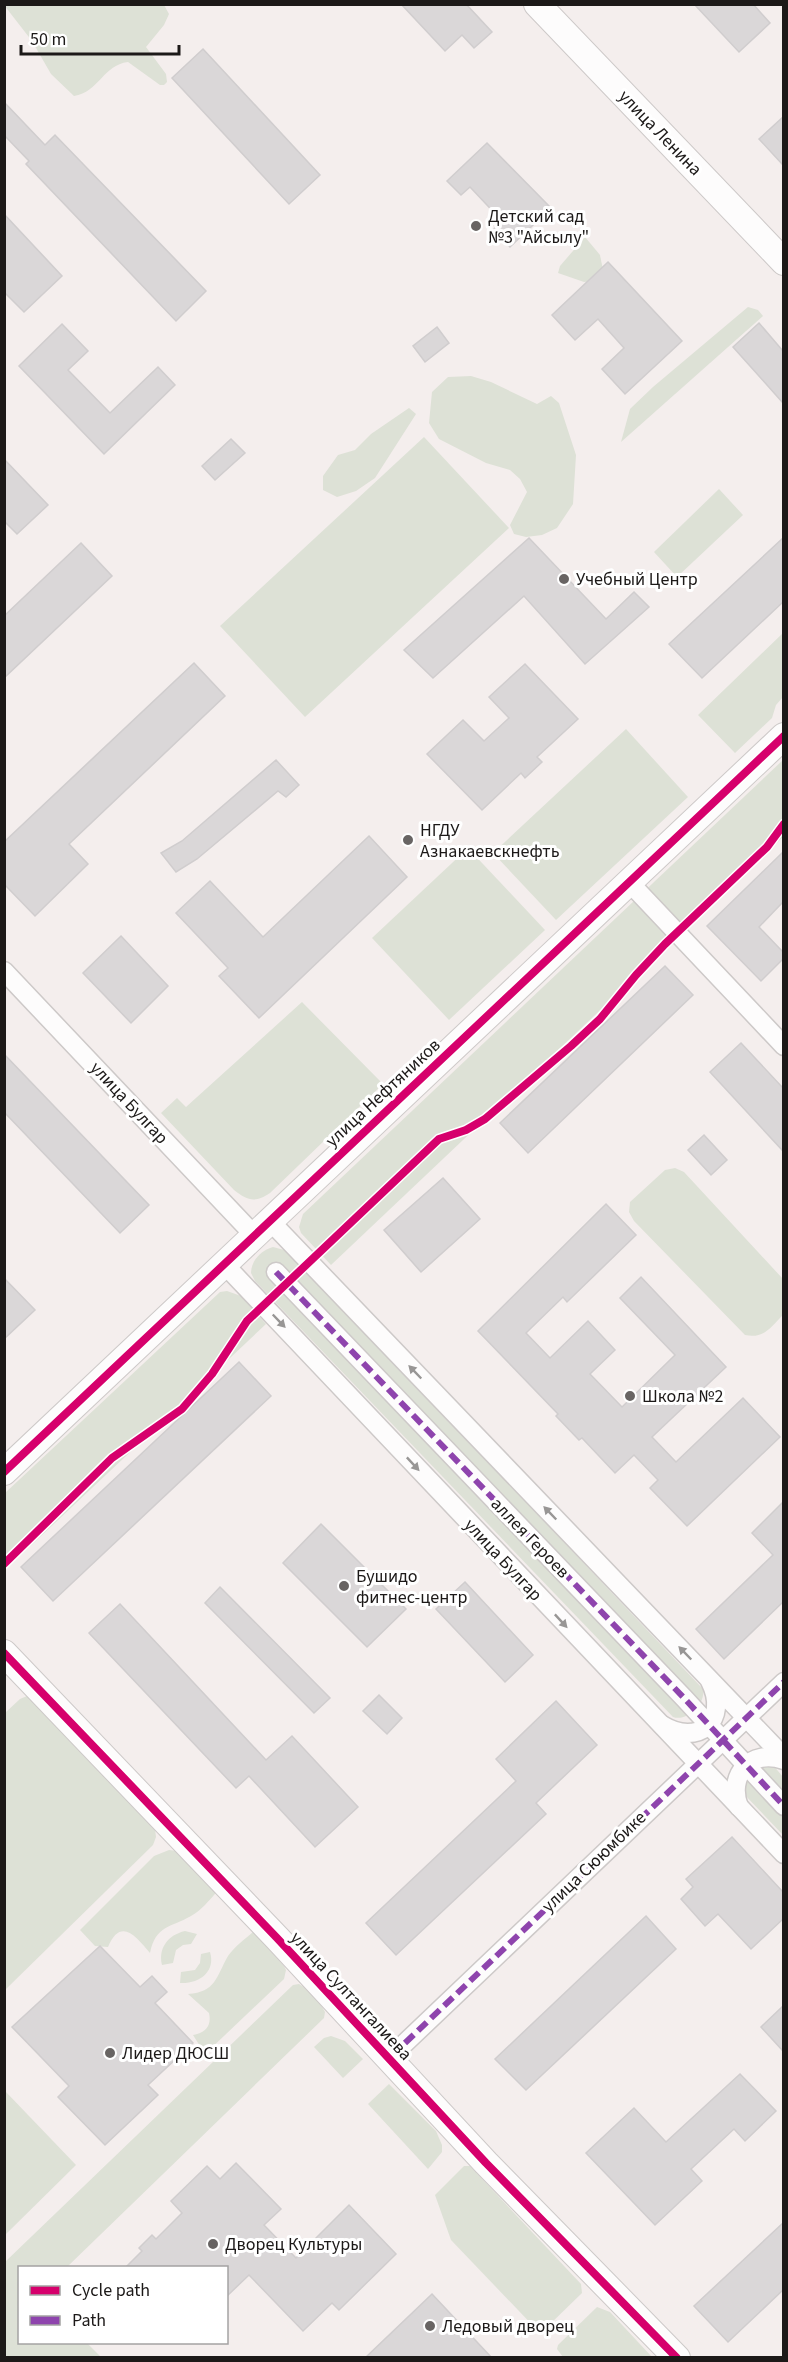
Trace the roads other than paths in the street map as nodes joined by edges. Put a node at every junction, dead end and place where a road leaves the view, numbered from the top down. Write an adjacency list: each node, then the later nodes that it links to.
1 (537, 4): 2 (street, улица Ленина)
2 (783, 262)
3 (783, 736): 4 (street, улица Нефтяников)
4 (628, 882): 6 (street); 7 (street, улица Нефтяников)
5 (4, 971): 7 (street, улица Булгар)
6 (783, 1046)
7 (262, 1228): 8 (street, улица Нефтяников); 12 (street, улица Булгар, one-way to 7)
8 (224, 1264): 10 (street, улица Нефтяников); 15 (street, улица Булгар, one-way to 15)
9 (276, 1272): 16 (street, аллея Героев)
10 (4, 1472)
11 (4, 1653): 25 (street, улица Султангалиева)
12 (707, 1676): 14 (street, улица Булгар); 16 (street)
13 (783, 1682): 14 (street, улица Сююмбике)
14 (746, 1718): 17 (street, улица Сююмбике); 18 (street, улица Булгар)
15 (658, 1723): 16 (street); 19 (street, улица Булгар)
16 (709, 1726): 17 (street, аллея Героев)
17 (723, 1741): 19 (street, улица Сююмбике); 20 (street, аллея Героев)
18 (783, 1758): 20 (street)
19 (697, 1764): 22 (street, улица Булгар); 24 (street, улица Сююмбике)
20 (746, 1767): 21 (street, аллея Героев); 22 (street)
21 (783, 1806)
22 (739, 1807): 23 (street, улица Булгар)
23 (783, 1854)
24 (405, 2043)
25 (677, 2358)

